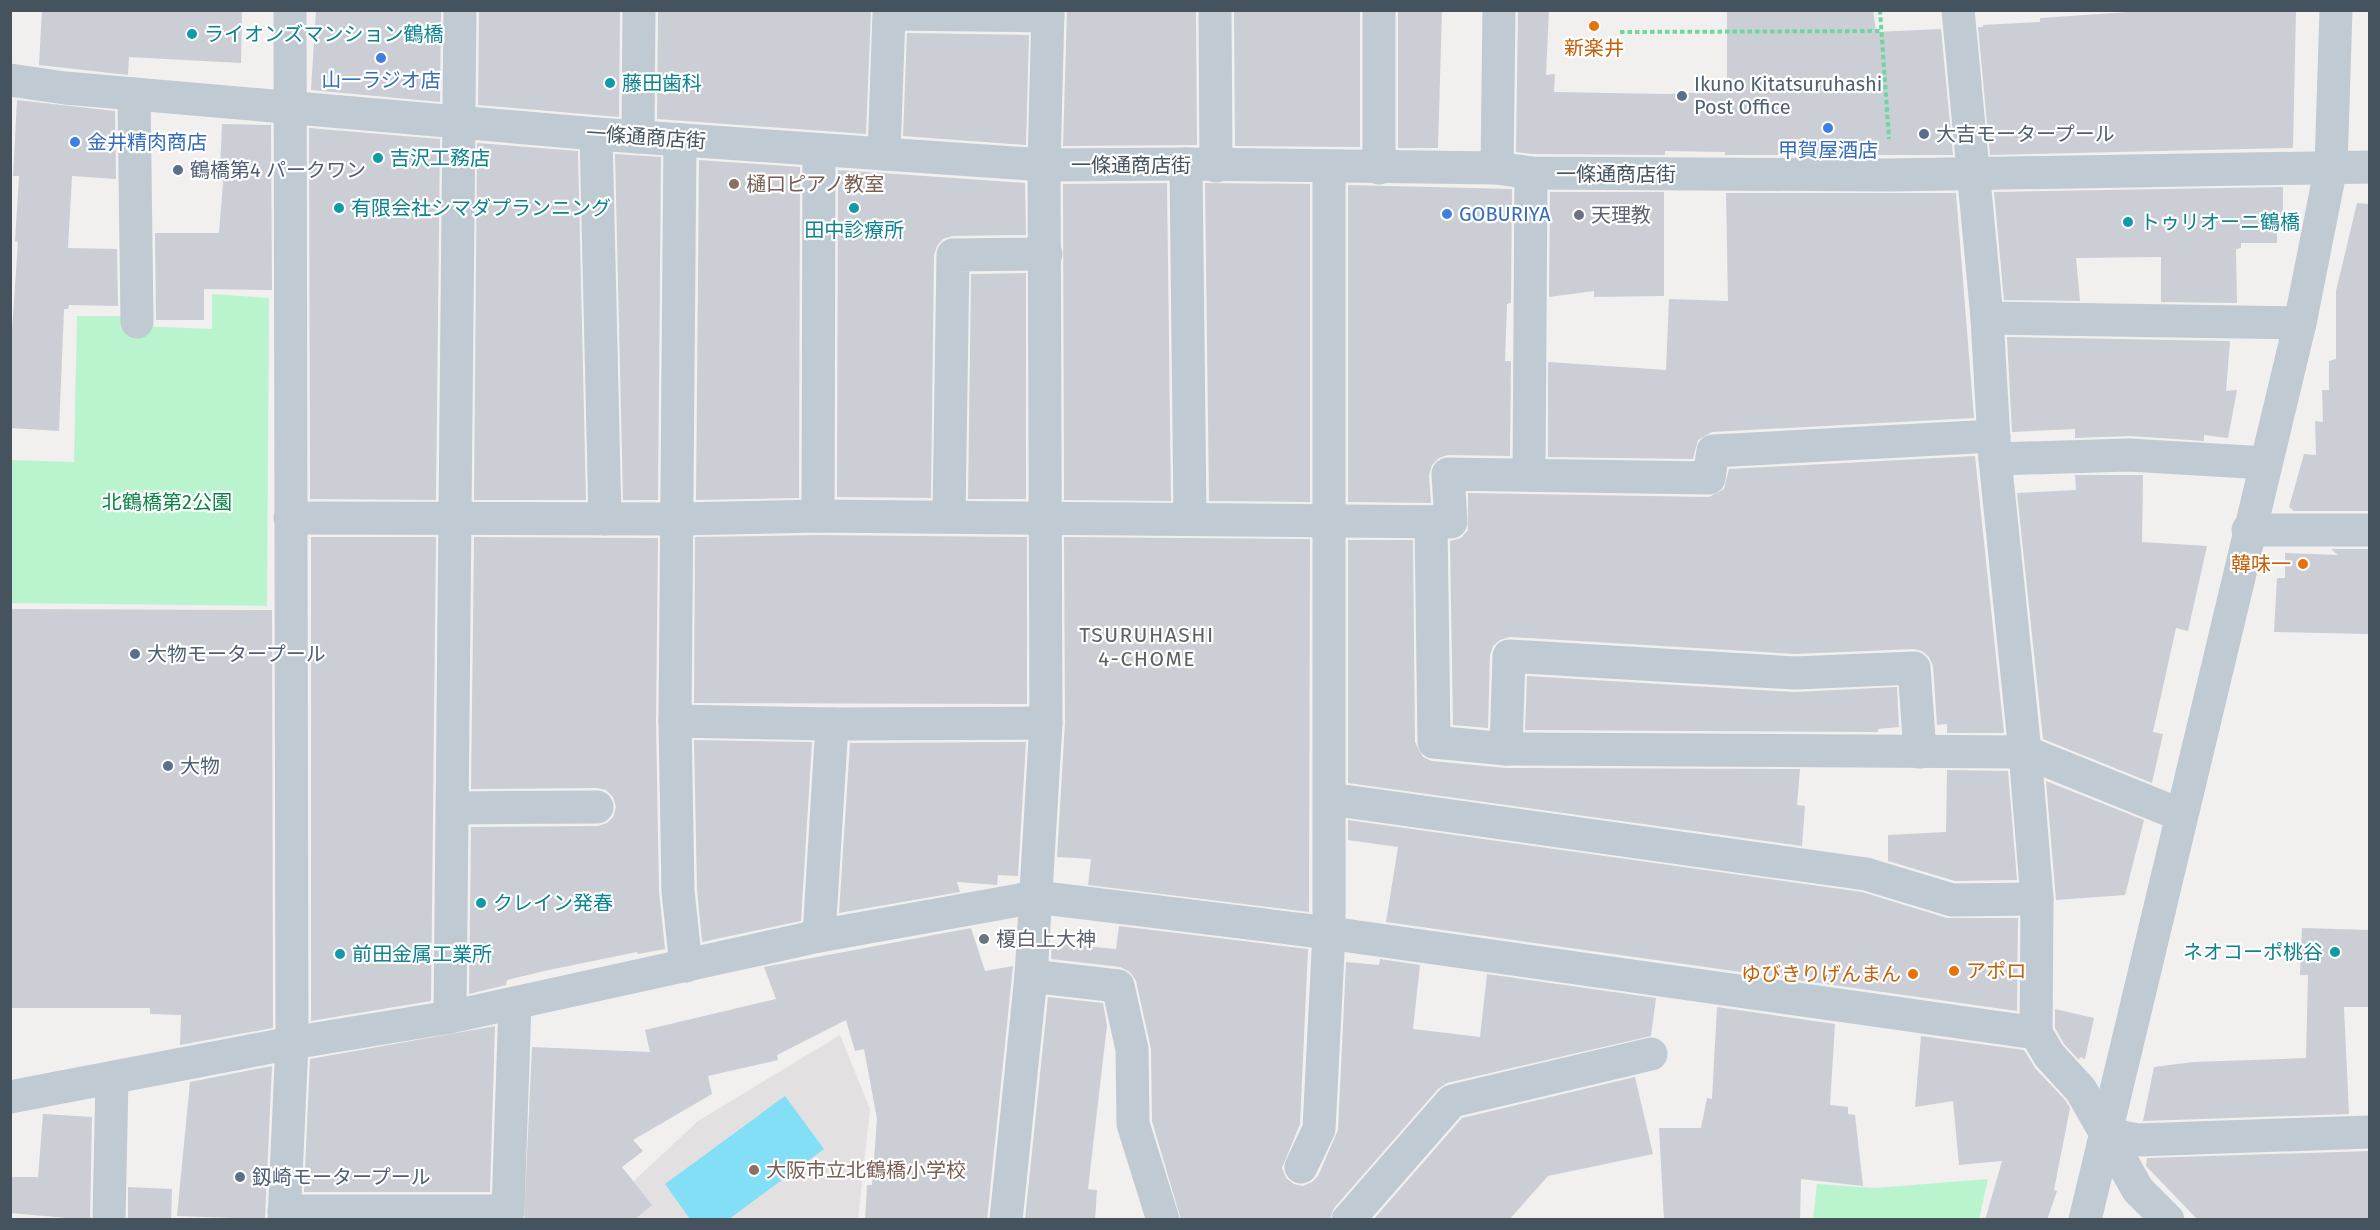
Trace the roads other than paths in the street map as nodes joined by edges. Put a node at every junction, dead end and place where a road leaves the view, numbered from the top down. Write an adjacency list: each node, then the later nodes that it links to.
1 (290, 10): 12 (street)
2 (460, 10): 13 (street)
3 (639, 10): 15 (street)
4 (1215, 10): 20 (street)
5 (1379, 10): 24 (street)
6 (1499, 10): 25 (street)
7 (2336, 10): 22 (street)
8 (1963, 11): 26 (street)
9 (1048, 13): 18 (street); 19 (street)
10 (10, 80): 11 (street, 一條通商店街)
11 (134, 94): 12 (street, 一條通商店街); 30 (street)
12 (291, 107): 13 (street, 一條通商店街); 37 (street)
13 (459, 121): 14 (street, 一條通商店街); 39 (street)
14 (596, 134): 15 (street, 一條通商店街); 40 (street)
15 (638, 137): 16 (street, 一條通商店街)
16 (680, 140): 17 (street, 一條通商店街); 41 (street)
17 (819, 150): 18 (street, 一條通商店街); 35 (street)
18 (884, 154): 19 (street, 一條通商店街)
19 (1044, 165): 20 (street, 一條通商店街); 28 (street)
20 (1201, 165): 21 (street, 一條通商店街); 38 (street)
21 (1329, 167): 24 (street, 一條通商店街); 43 (street)
22 (2331, 167): 23 (street, 一條通商店街); 26 (street, 一條通商店街); 31 (street)
23 (2370, 167)
24 (1379, 168): 25 (street, 一條通商店街)
25 (1497, 168): 27 (street, 一條通商店街)
26 (1972, 172): 27 (street, 一條通商店街); 29 (street)
27 (1531, 173): 34 (street)
28 (1046, 254): 36 (street); 42 (street)
29 (1987, 318): 31 (street); 32 (street)
30 (137, 322)
31 (2300, 323): 33 (street)
32 (1994, 448): 33 (street); 34 (street); 52 (street)
33 (2266, 463): 45 (street)
34 (1529, 474): 44 (street)
35 (818, 516): 36 (street); 41 (street)
36 (949, 517): 42 (street)
37 (290, 518): 39 (street); 66 (street)
38 (1190, 518): 42 (street); 43 (street)
39 (456, 519): 40 (street); 55 (street)
40 (605, 519): 41 (street)
41 (677, 519): 47 (street)
42 (1046, 519): 48 (street)
43 (1329, 519): 44 (street); 53 (street)
44 (1431, 522): 50 (street)
45 (2248, 530): 46 (street); 56 (street)
46 (2370, 530)
47 (675, 721): 49 (street); 61 (street)
48 (1046, 723): 49 (street); 57 (street)
49 (832, 724): 60 (street)
50 (1506, 749): 51 (street); 51 (street)
51 (1920, 752): 52 (street)
52 (2025, 752): 56 (street); 58 (street)
53 (1330, 799): 58 (street); 59 (street)
54 (597, 807): 55 (street)
55 (453, 808): 64 (street)
56 (2181, 815): 71 (street)
57 (1036, 897): 59 (street); 60 (street); 62 (street)
58 (2037, 899): 65 (street)
59 (1329, 933): 65 (street); 72 (street)
60 (819, 936): 61 (street)
61 (686, 966): 63 (street)
62 (1031, 976): 75 (street); 76 (street)
63 (516, 1003): 64 (street); 73 (street)
64 (450, 1017): 66 (street)
65 (2036, 1033): 71 (street)
66 (292, 1043): 68 (street); 73 (street)
67 (1651, 1054): 77 (street)
68 (112, 1078): 69 (street); 74 (street)
69 (10, 1097)
70 (2370, 1132): 71 (street)
71 (2107, 1134): 78 (street); 79 (street)
72 (1301, 1167)
73 (284, 1215)
74 (109, 1220)
75 (1006, 1220)
76 (1163, 1220)
77 (1348, 1220)
78 (2085, 1220)
79 (2168, 1220)

